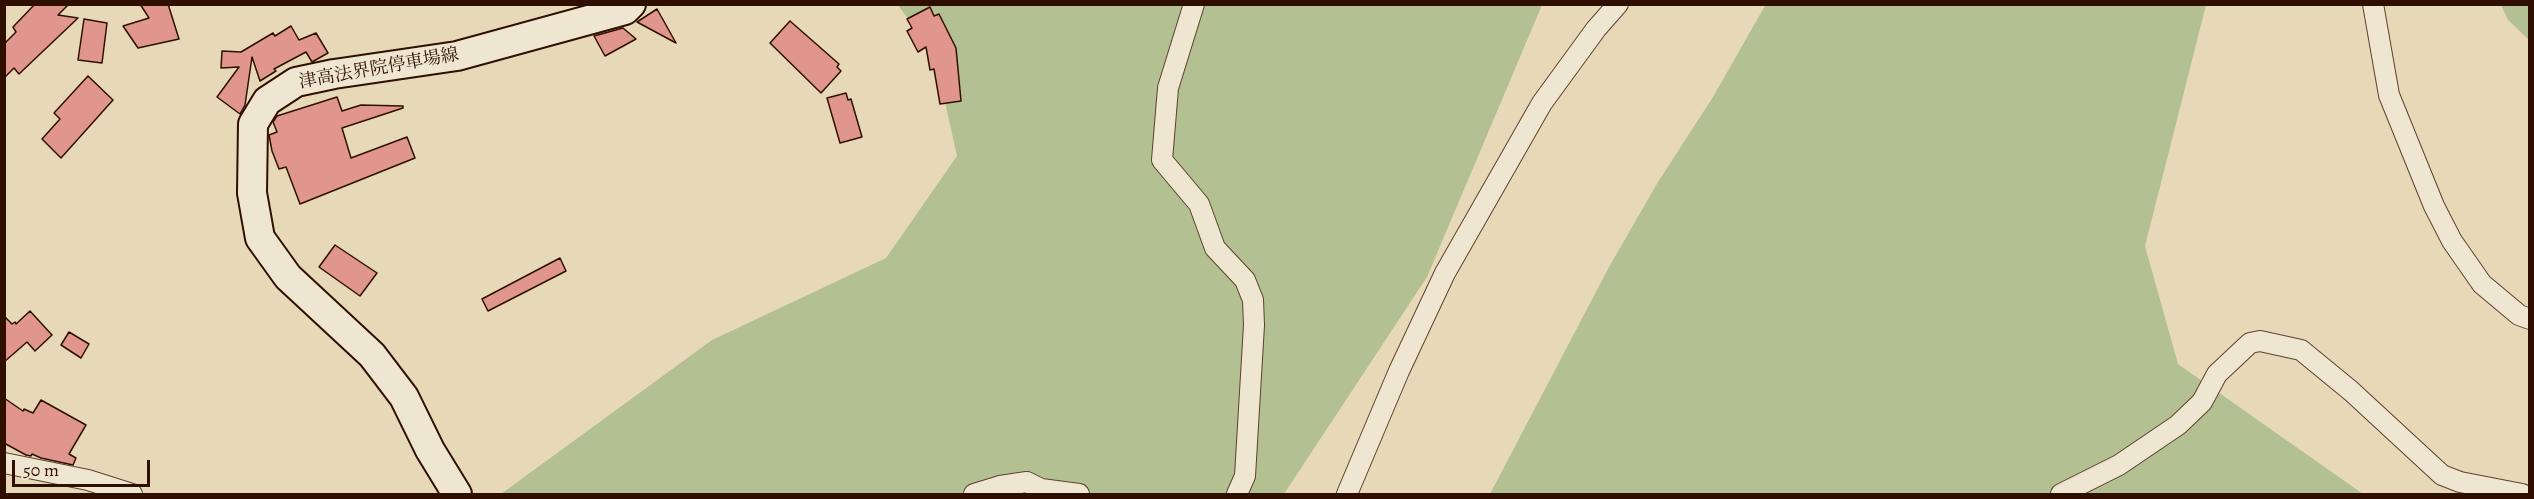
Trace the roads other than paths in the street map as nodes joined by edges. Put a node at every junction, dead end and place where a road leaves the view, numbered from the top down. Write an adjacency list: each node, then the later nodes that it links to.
1 (632, 4): 5 (main road, 津高法界院停車場線)
2 (1194, 4): 12 (street)
3 (1618, 4): 13 (street)
4 (2373, 4): 6 (street)
5 (596, 11): 9 (main road, 津高法界院停車場線)
6 (2529, 319)
7 (4, 463): 8 (street)
8 (132, 495)
9 (456, 495)
10 (974, 495): 11 (street)
11 (1079, 495)
12 (1237, 495)
13 (1347, 495)
14 (2061, 495): 15 (street)
15 (2522, 495)

